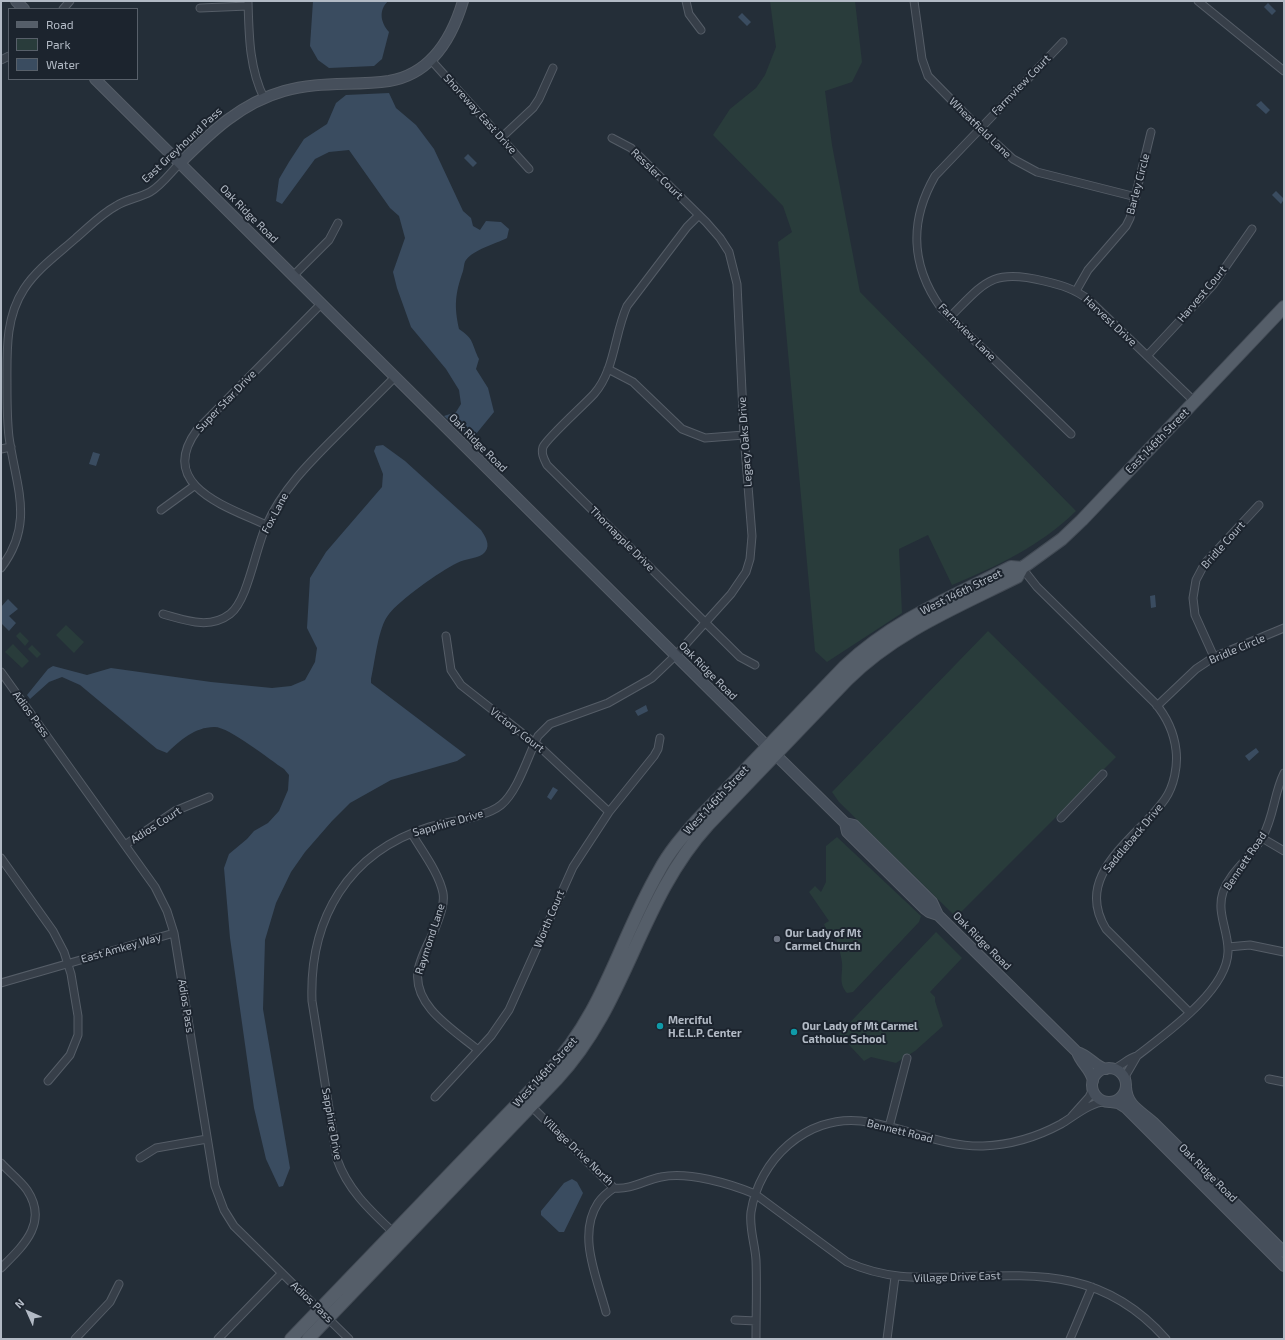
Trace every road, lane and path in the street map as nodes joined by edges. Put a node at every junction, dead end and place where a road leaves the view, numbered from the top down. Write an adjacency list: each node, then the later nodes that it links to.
1 (463, 1): 9 (street, East Greyhound Pass)
2 (686, 1): 7 (street)
3 (914, 1): 14 (street, Wheatfield Lane)
4 (1198, 1): 11 (street)
5 (248, 3): 6 (street); 13 (street)
6 (200, 8)
7 (701, 30)
8 (1063, 42): 14 (street, Farmview Court)
9 (431, 60): 13 (street, East Greyhound Pass); 16 (street, Shoreway East Drive)
10 (553, 68): 16 (street)
11 (1284, 71)
12 (96, 80): 18 (street, Oak Ridge Road)
13 (264, 98): 18 (street, East Greyhound Pass)
14 (979, 128): 20 (street, Wheatfield Lane); 28 (street, Farmview Lane)
15 (1151, 132): 20 (street, Barley Circle)
16 (501, 138): 19 (street, Shoreway East Drive)
17 (612, 138): 21 (street, Ressler Court)
18 (180, 163): 24 (street, Oak Ridge Road); 35 (street, East Greyhound Pass)
19 (529, 169)
20 (1136, 197): 25 (street, Barley Circle)
21 (699, 215): 30 (street); 34 (street, Legacy Oaks Drive)
22 (338, 223): 24 (street)
23 (1252, 228): 29 (street, Harvest Court)
24 (294, 276): 26 (street, Oak Ridge Road)
25 (1076, 291): 28 (street, Harvest Drive); 29 (street, Harvest Drive)
26 (322, 303): 31 (street, Oak Ridge Road); 37 (street, Super Star Drive)
27 (1284, 307): 32 (main road, East 146th Street)
28 (950, 317): 33 (street, Farmview Lane)
29 (1147, 356): 32 (street, Harvest Drive)
30 (608, 369): 34 (street); 44 (street, Thornapple Drive)
31 (395, 377): 40 (street, Fox Lane); 47 (street, Oak Ridge Road)
32 (1195, 402): 42 (main road, East 146th Street)
33 (1071, 434)
34 (744, 435): 44 (street, Legacy Oaks Drive)
35 (11, 447): 36 (street); 41 (street, East Greyhound Pass)
36 (1, 449)
37 (194, 486): 39 (street); 40 (street)
38 (1259, 505): 48 (street, Bridle Court)
39 (161, 510)
40 (266, 525): 43 (street, Fox Lane)
41 (1, 568)
42 (1022, 568): 51 (street, Saddleback Drive); 54 (main road, West 146th Street)
43 (163, 614)
44 (706, 622): 47 (street, Legacy Oaks Drive); 49 (street, Thornapple Drive)
45 (1284, 628): 48 (street, Bridle Circle)
46 (446, 636): 53 (street, Victory Court)
47 (676, 655): 53 (street, Sapphire Drive); 54 (street, Oak Ridge Road)
48 (1214, 656): 51 (street, Bridle Circle)
49 (755, 665)
50 (1, 672): 62 (street, Adios Pass)
51 (1158, 706): 70 (street, Saddleback Drive)
52 (660, 738): 58 (street, Worth Court)
53 (535, 742): 58 (street, Victory Court); 60 (street, Sapphire Drive)
54 (772, 750): 72 (street, Oak Ridge Road); 82 (main road, West 146th Street)
55 (1284, 773): 61 (street, Bennett Road)
56 (1103, 774): 59 (street)
57 (208, 797): 62 (street, Adios Court)
58 (610, 812): 71 (street, Worth Court)
59 (1061, 818)
60 (412, 834): 71 (street, Raymond Lane); 91 (street, Sapphire Drive)
61 (1262, 838): 63 (street); 66 (street, Bennett Road)
62 (125, 845): 65 (street, Adios Pass)
63 (1284, 851)
64 (1, 858): 68 (street)
65 (174, 933): 68 (street, East Amkey Way); 86 (street, Adios Pass)
66 (1228, 947): 67 (street); 70 (street, Bennett Road)
67 (1284, 952)
68 (67, 963): 69 (street, East Amkey Way); 77 (street)
69 (1, 982)
70 (1189, 1012): 73 (street, Bennett Road)
71 (478, 1050): 81 (street, Worth Court)
72 (1077, 1052): 75 (street, Oak Ridge Road); 80 (street, Oak Ridge Road)
73 (1137, 1056): 75 (street, Bennett Road); 79 (street, Bennett Road)
74 (908, 1058): 85 (street)
75 (1110, 1069): 79 (street); 80 (street)
76 (1269, 1079): 78 (street)
77 (48, 1081)
78 (1284, 1082)
79 (1126, 1084): 83 (street); 92 (street, Oak Ridge Road)
80 (1093, 1085): 83 (street); 84 (street, Bennett Road)
81 (434, 1097)
82 (527, 1102): 89 (street, Village Drive North); 91 (main road, West 146th Street)
83 (1109, 1102): 84 (street, Bennett Road); 93 (street, Oak Ridge Road)
84 (1072, 1116): 85 (street, Bennett Road)
85 (889, 1127): 90 (street, Bennett Road)
86 (207, 1139): 87 (street); 95 (street, Adios Pass)
87 (140, 1158)
88 (1, 1163): 94 (street)
89 (614, 1188): 90 (street, Village Drive North); 99 (street)
90 (755, 1194): 96 (street, Village Drive East); 102 (street, Bennett Road)
91 (398, 1236): 100 (main road, West 146th Street)
92 (1284, 1252)
93 (1284, 1266)
94 (1, 1268)
95 (282, 1273): 100 (street, Adios Pass); 104 (street)
96 (895, 1277): 98 (street, Village Drive East); 109 (street)
97 (118, 1284): 103 (street)
98 (1092, 1287): 110 (street); 111 (street, Village Drive East)
99 (606, 1312)
100 (323, 1314): 105 (main road, West 146th Street); 106 (main road, West 146th Street); 107 (street, Adios Pass)
101 (735, 1320): 102 (street)
102 (756, 1321): 108 (street, Bennett Road)
103 (75, 1339)
104 (218, 1339)
105 (291, 1339)
106 (308, 1339)
107 (349, 1339)
108 (756, 1339)
109 (887, 1339)
110 (1070, 1339)
111 (1166, 1339)

